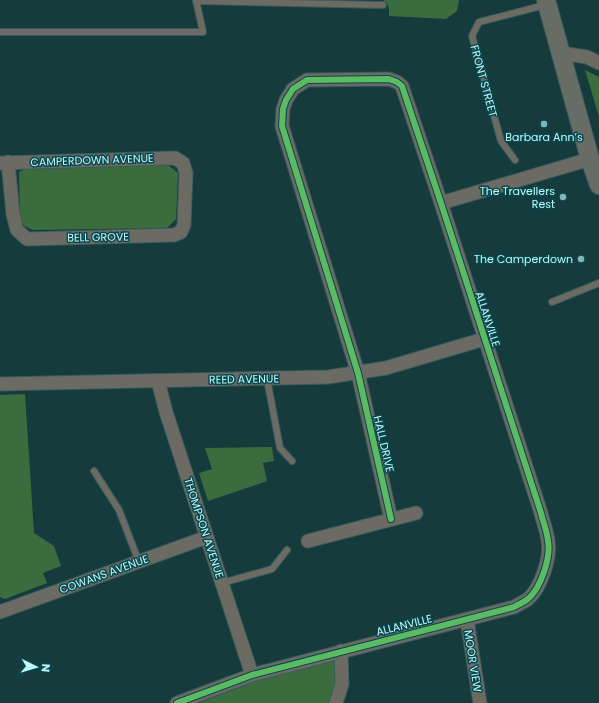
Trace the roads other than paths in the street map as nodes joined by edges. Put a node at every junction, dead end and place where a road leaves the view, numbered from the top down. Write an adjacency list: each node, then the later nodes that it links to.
1 (196, 0): 3 (lane); 4 (lane)
2 (547, 2): 5 (main road, FRONT STREET); 7 (lane, FRONT STREET)
3 (383, 5)
4 (0, 32)
5 (561, 53): 6 (street); 8 (main road, FRONT STREET)
6 (599, 63)
7 (515, 160)
8 (590, 160): 11 (main road, FRONT STREET); 12 (street)
9 (4, 162): 10 (street, CAMPERDOWN AVENUE); 10 (street, BELL GROVE)
10 (183, 163)
11 (599, 185)
12 (441, 203): 15 (street, ALLANVILLE); 16 (street, ALLANVILLE)
13 (599, 283): 14 (lane)
14 (552, 302)
15 (484, 339): 16 (street, REED AVENUE); 30 (street, ALLANVILLE)
16 (358, 373): 17 (street, REED AVENUE); 23 (street, HALL DRIVE)
17 (267, 379): 18 (street, REED AVENUE); 20 (lane)
18 (158, 381): 19 (street, REED AVENUE); 24 (street, THOMPSON AVENUE)
19 (0, 384)
20 (292, 461)
21 (94, 471): 27 (lane)
22 (416, 513): 23 (street)
23 (391, 519): 25 (street)
24 (207, 537): 27 (street, COWANS AVENUE); 28 (street, THOMPSON AVENUE)
25 (308, 542)
26 (287, 550): 28 (lane)
27 (139, 562): 29 (street, COWANS AVENUE)
28 (222, 582): 32 (street, THOMPSON AVENUE)
29 (0, 612)
30 (467, 620): 31 (street, ALLANVILLE); 35 (street, MOOR VIEW)
31 (341, 651): 32 (street, ALLANVILLE); 34 (street)
32 (252, 675): 33 (street, ALLANVILLE)
33 (176, 703)
34 (336, 703)
35 (480, 703)

